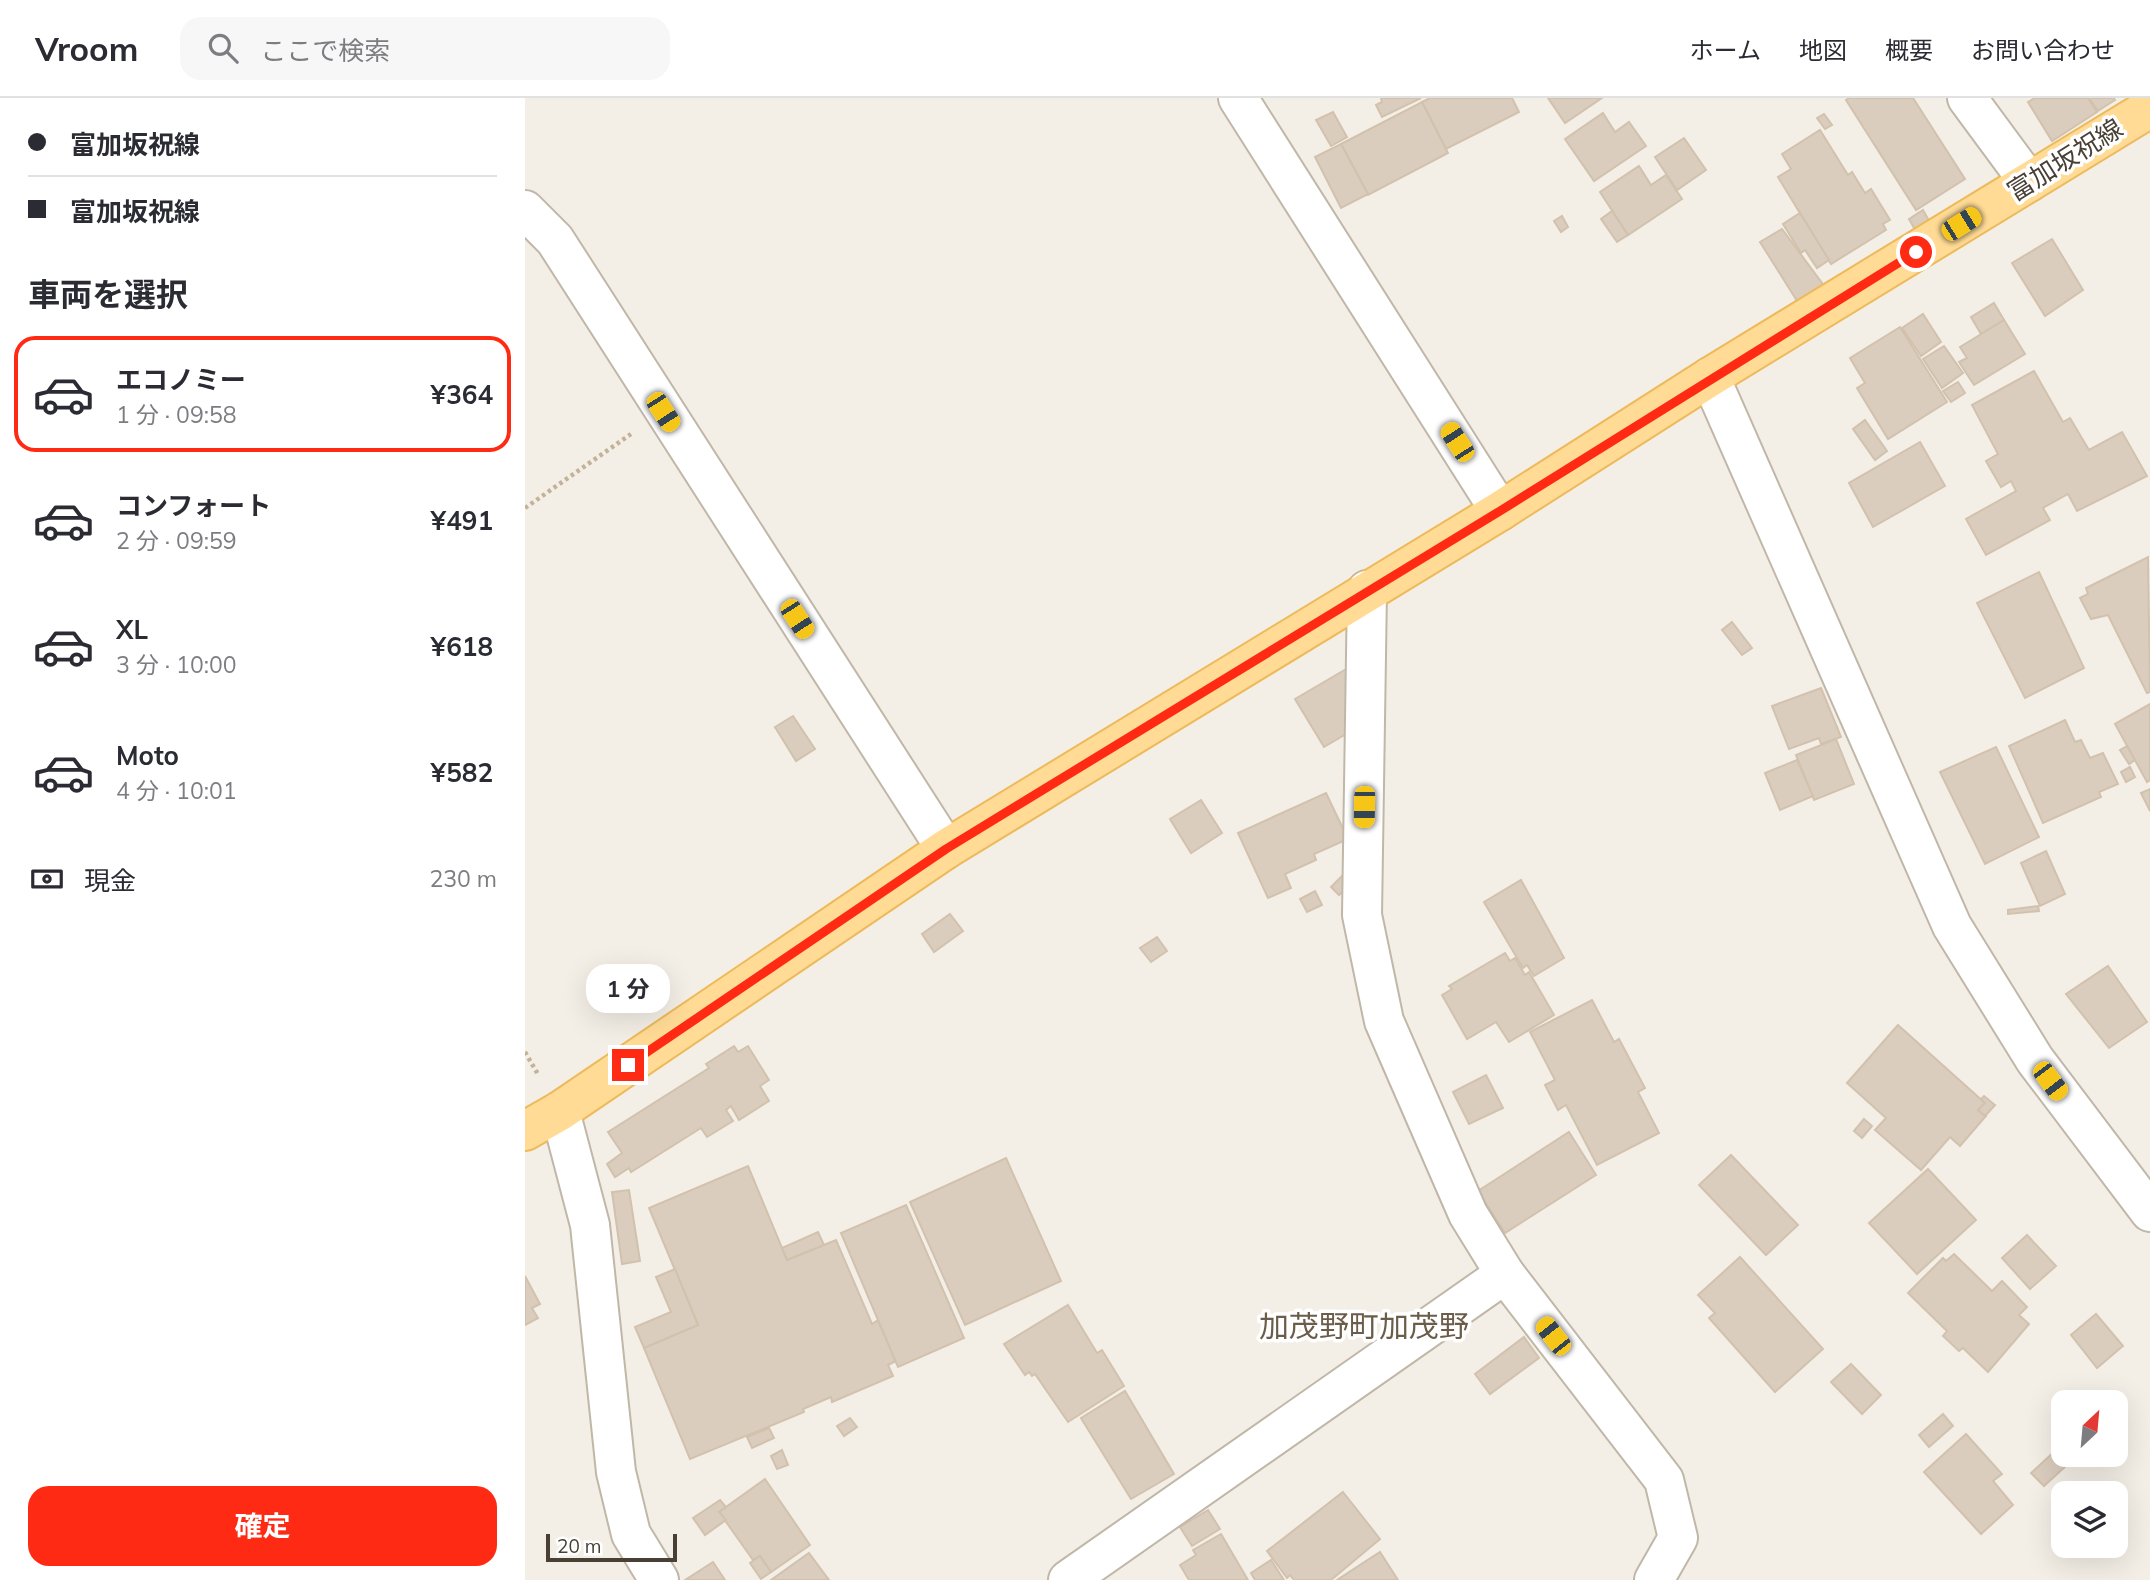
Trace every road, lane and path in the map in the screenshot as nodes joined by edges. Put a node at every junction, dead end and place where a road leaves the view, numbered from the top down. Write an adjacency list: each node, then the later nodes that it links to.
1 (1238, 98): 9 (street)
2 (1967, 98): 4 (street)
3 (2150, 108): 4 (main road, 富加坂祝線)
4 (2029, 182): 6 (main road, 富加坂祝線)
5 (525, 211): 7 (street)
6 (1710, 377): 9 (main road, 富加坂祝線); 14 (street)
7 (663, 412): 8 (path); 11 (street)
8 (525, 508)
9 (1500, 511): 10 (main road, 富加坂祝線)
10 (1367, 590): 11 (main road, 富加坂祝線); 15 (street)
11 (946, 849): 12 (main road, 富加坂祝線)
12 (560, 1111): 13 (main road, 富加坂祝線); 16 (street)
13 (525, 1131)
14 (2150, 1212)
15 (1506, 1274): 17 (street); 18 (street)
16 (659, 1580)
17 (1068, 1580)
18 (1654, 1580)

